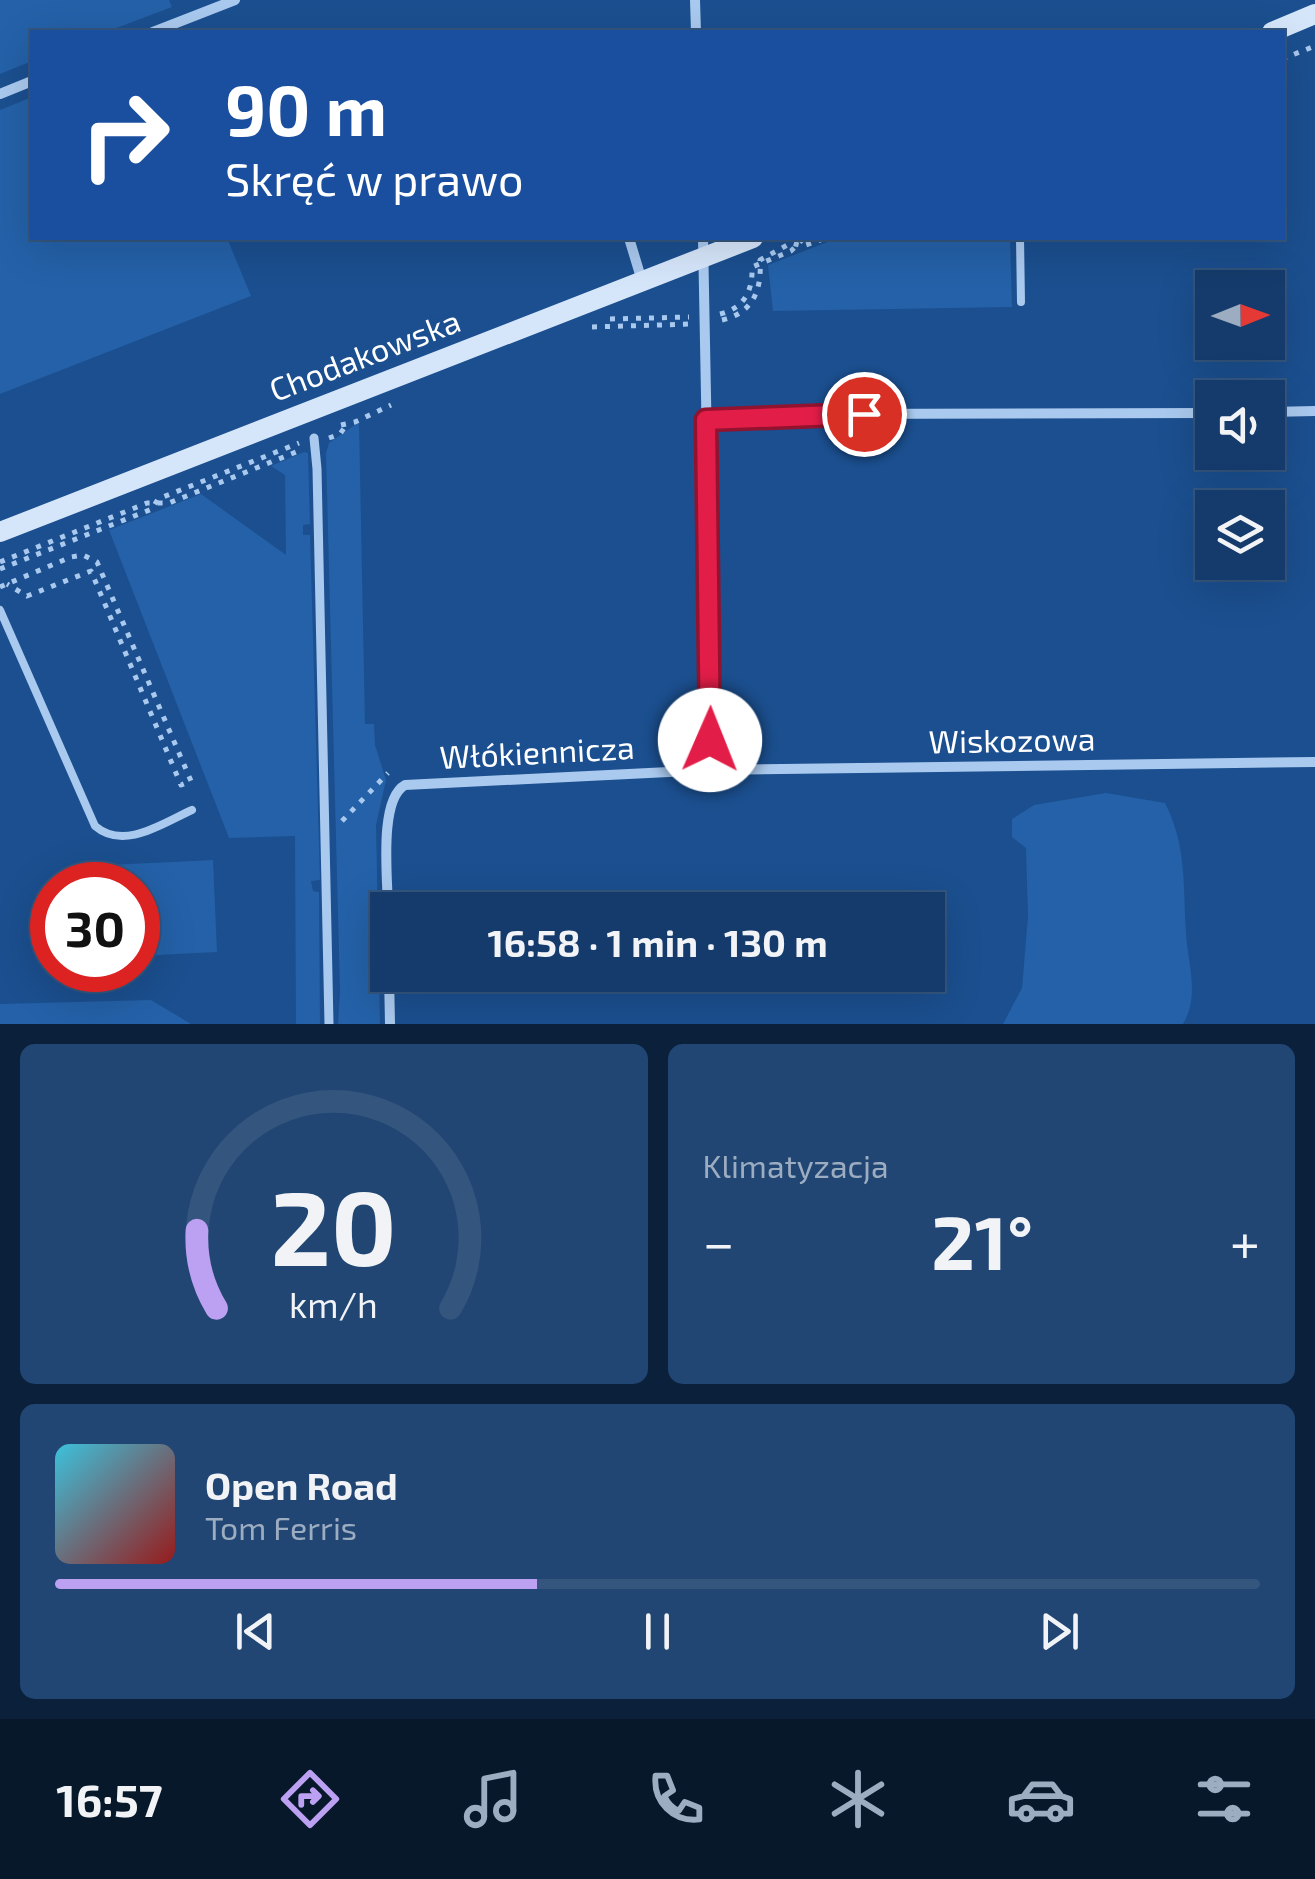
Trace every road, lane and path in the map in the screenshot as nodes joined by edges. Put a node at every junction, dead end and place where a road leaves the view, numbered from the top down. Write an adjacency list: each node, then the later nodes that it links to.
1 (235, 0): 4 (street)
2 (694, 0): 5 (street)
3 (1315, 14): 6 (main road)
4 (158, 30)
5 (696, 30)
6 (1277, 30)
7 (1315, 46): 8 (path)
8 (1285, 58)
9 (30, 81): 10 (street)
10 (0, 94)
11 (630, 240): 18 (street)
12 (742, 240): 17 (main road, Chodakowska)
13 (801, 240): 16 (path)
14 (820, 240): 16 (path)
15 (1020, 240): 19 (lane)
16 (796, 244): 20 (path)
17 (703, 247): 18 (main road, Chodakowska); 20 (street)
18 (642, 282): 28 (main road, Chodakowska)
19 (1021, 302)
20 (705, 320): 21 (path); 26 (street)
21 (590, 324)
22 (390, 403): 27 (path)
23 (1315, 411): 24 (street)
24 (1285, 412)
25 (1195, 413): 26 (street)
26 (706, 420): 33 (street)
27 (314, 441): 29 (path); 36 (street)
28 (0, 532)
29 (0, 565)
30 (4, 586): 30 (path)
31 (0, 610): 35 (lane)
32 (1315, 762): 33 (street, Wiskozowa)
33 (709, 770): 37 (street, Włókiennicza)
34 (388, 773): 36 (path)
35 (192, 810)
36 (325, 826): 39 (street)
37 (388, 892)
38 (389, 992): 40 (street)
39 (329, 1024)
40 (390, 1024)

